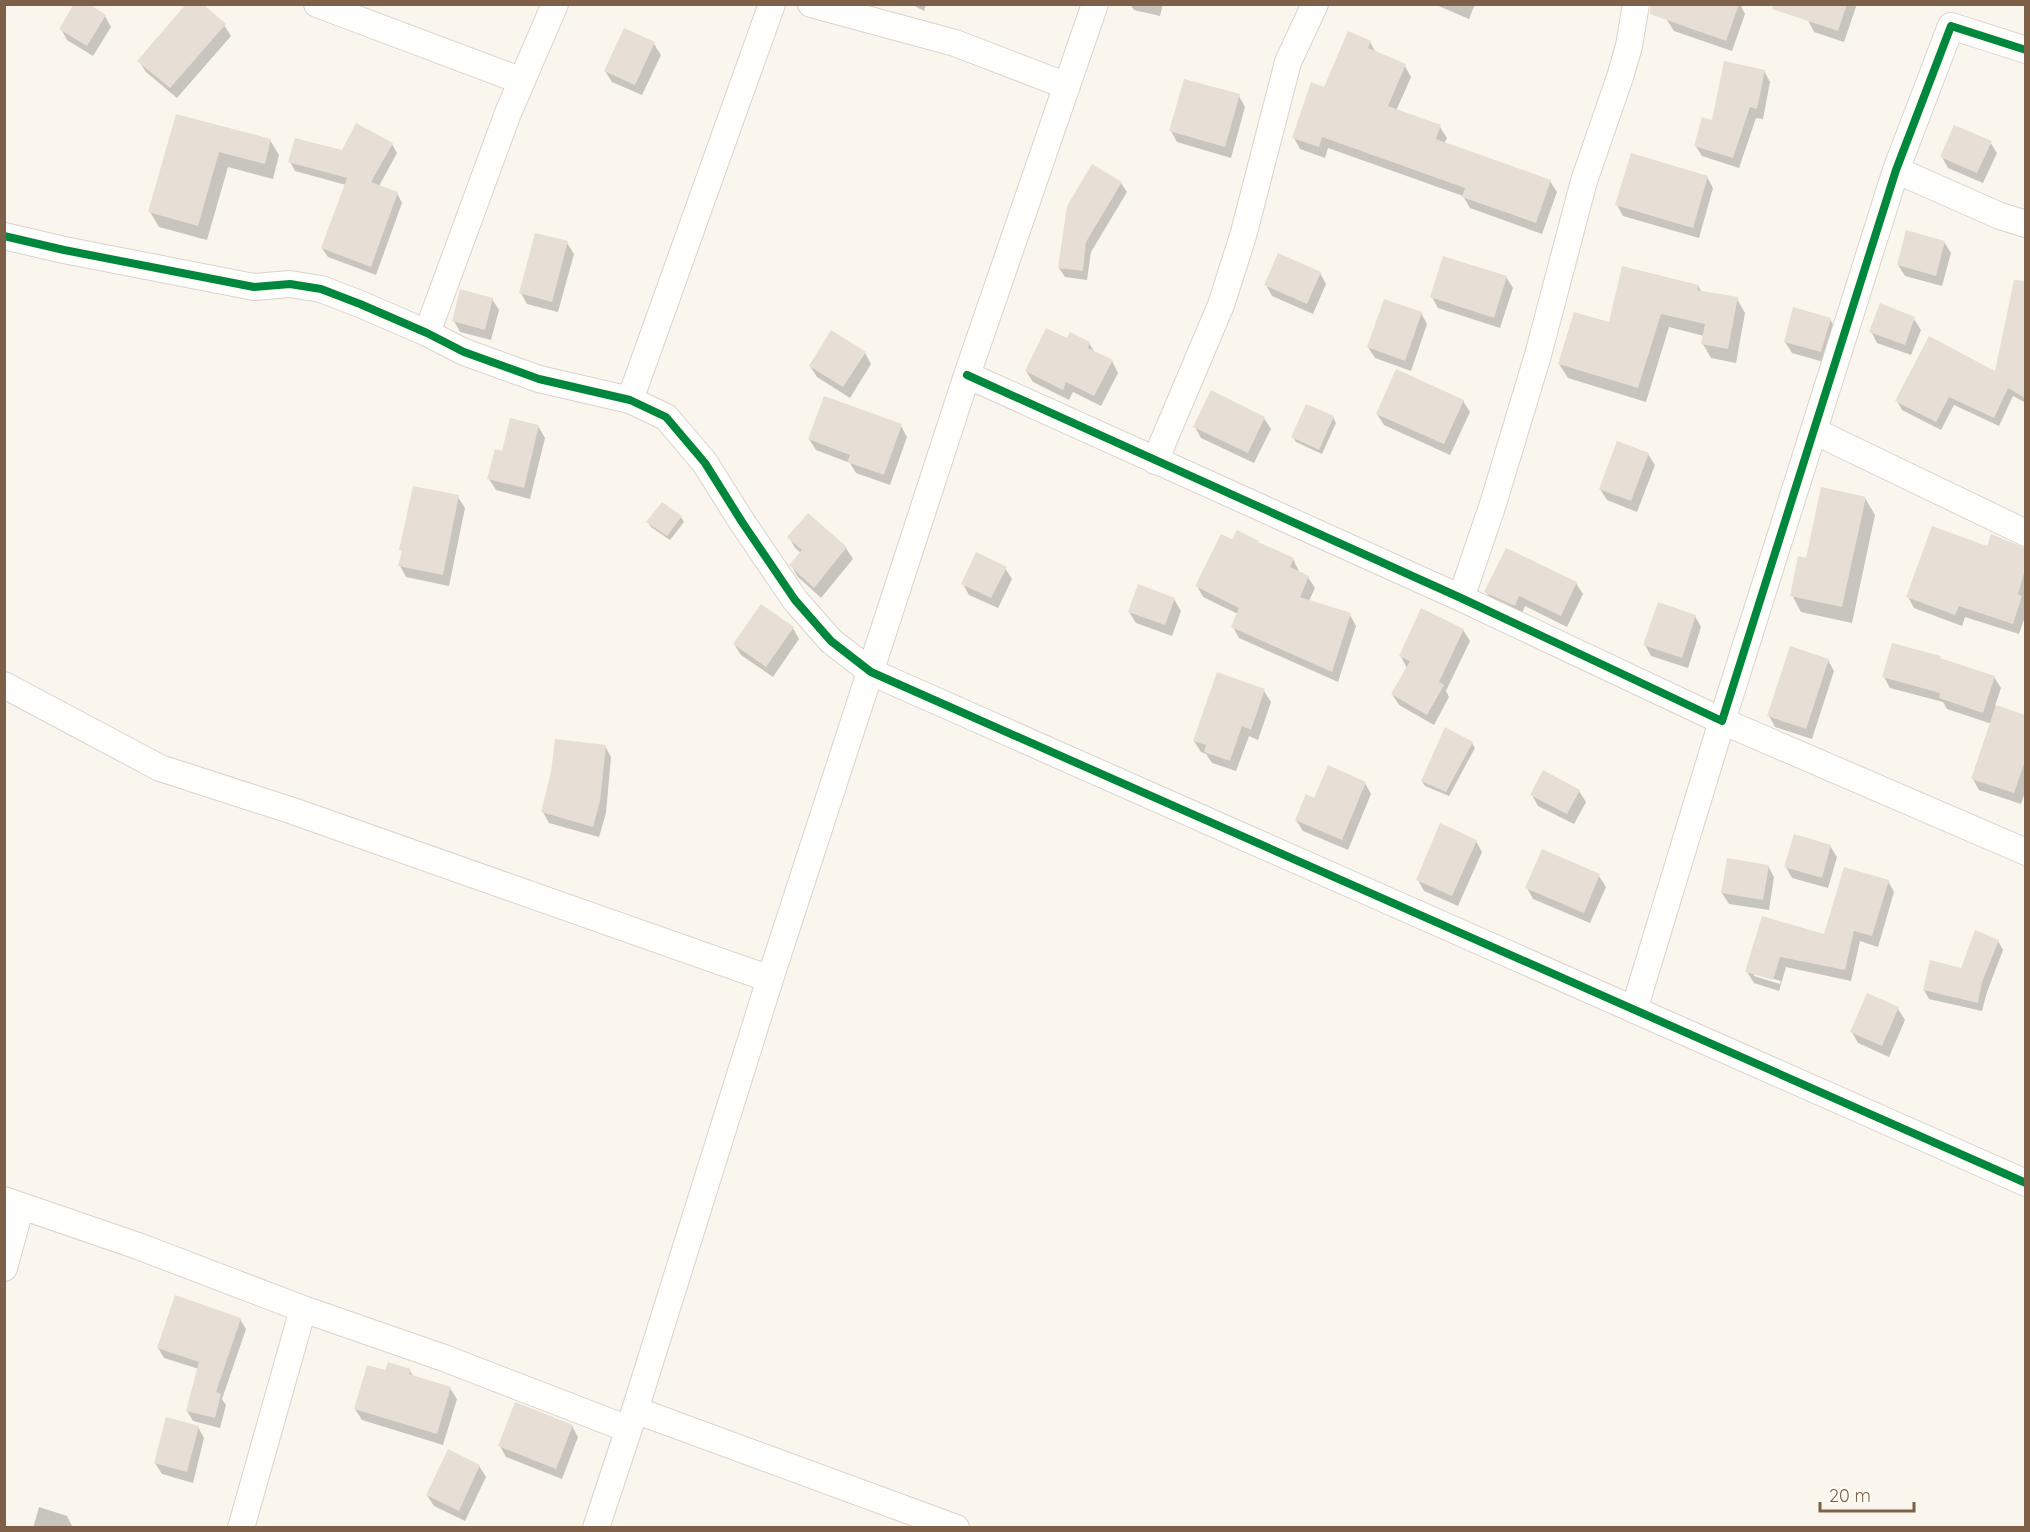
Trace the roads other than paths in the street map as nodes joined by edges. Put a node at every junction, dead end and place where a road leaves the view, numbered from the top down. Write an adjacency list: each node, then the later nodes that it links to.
1 (317, 4): 10 (street)
2 (555, 4): 10 (street)
3 (772, 4): 17 (street)
4 (811, 4): 11 (street)
5 (1095, 4): 11 (street)
6 (1315, 4): 19 (street)
7 (1636, 4): 21 (street)
8 (1955, 15): 9 (street); 12 (street)
9 (2025, 50)
10 (522, 81): 15 (street)
11 (1067, 86): 16 (street)
12 (1896, 170): 13 (street); 18 (street)
13 (2025, 224)
14 (4, 236): 15 (street)
15 (427, 333): 17 (street)
16 (967, 375): 19 (street); 22 (street)
17 (630, 400): 22 (street)
18 (1814, 431): 20 (street); 24 (street)
19 (1155, 461): 21 (street)
20 (2025, 533)
21 (1461, 598): 24 (street)
22 (871, 672): 26 (street); 27 (street)
23 (4, 686): 26 (street)
24 (1722, 721): 25 (street); 27 (street)
25 (2025, 852)
26 (770, 980): 32 (street)
27 (1634, 1010): 28 (street)
28 (2025, 1183)
29 (13, 1203): 30 (street); 31 (street)
30 (4, 1268)
31 (303, 1309): 32 (street); 33 (street)
32 (632, 1420): 34 (street); 35 (street)
33 (241, 1527)
34 (596, 1527)
35 (956, 1527)

